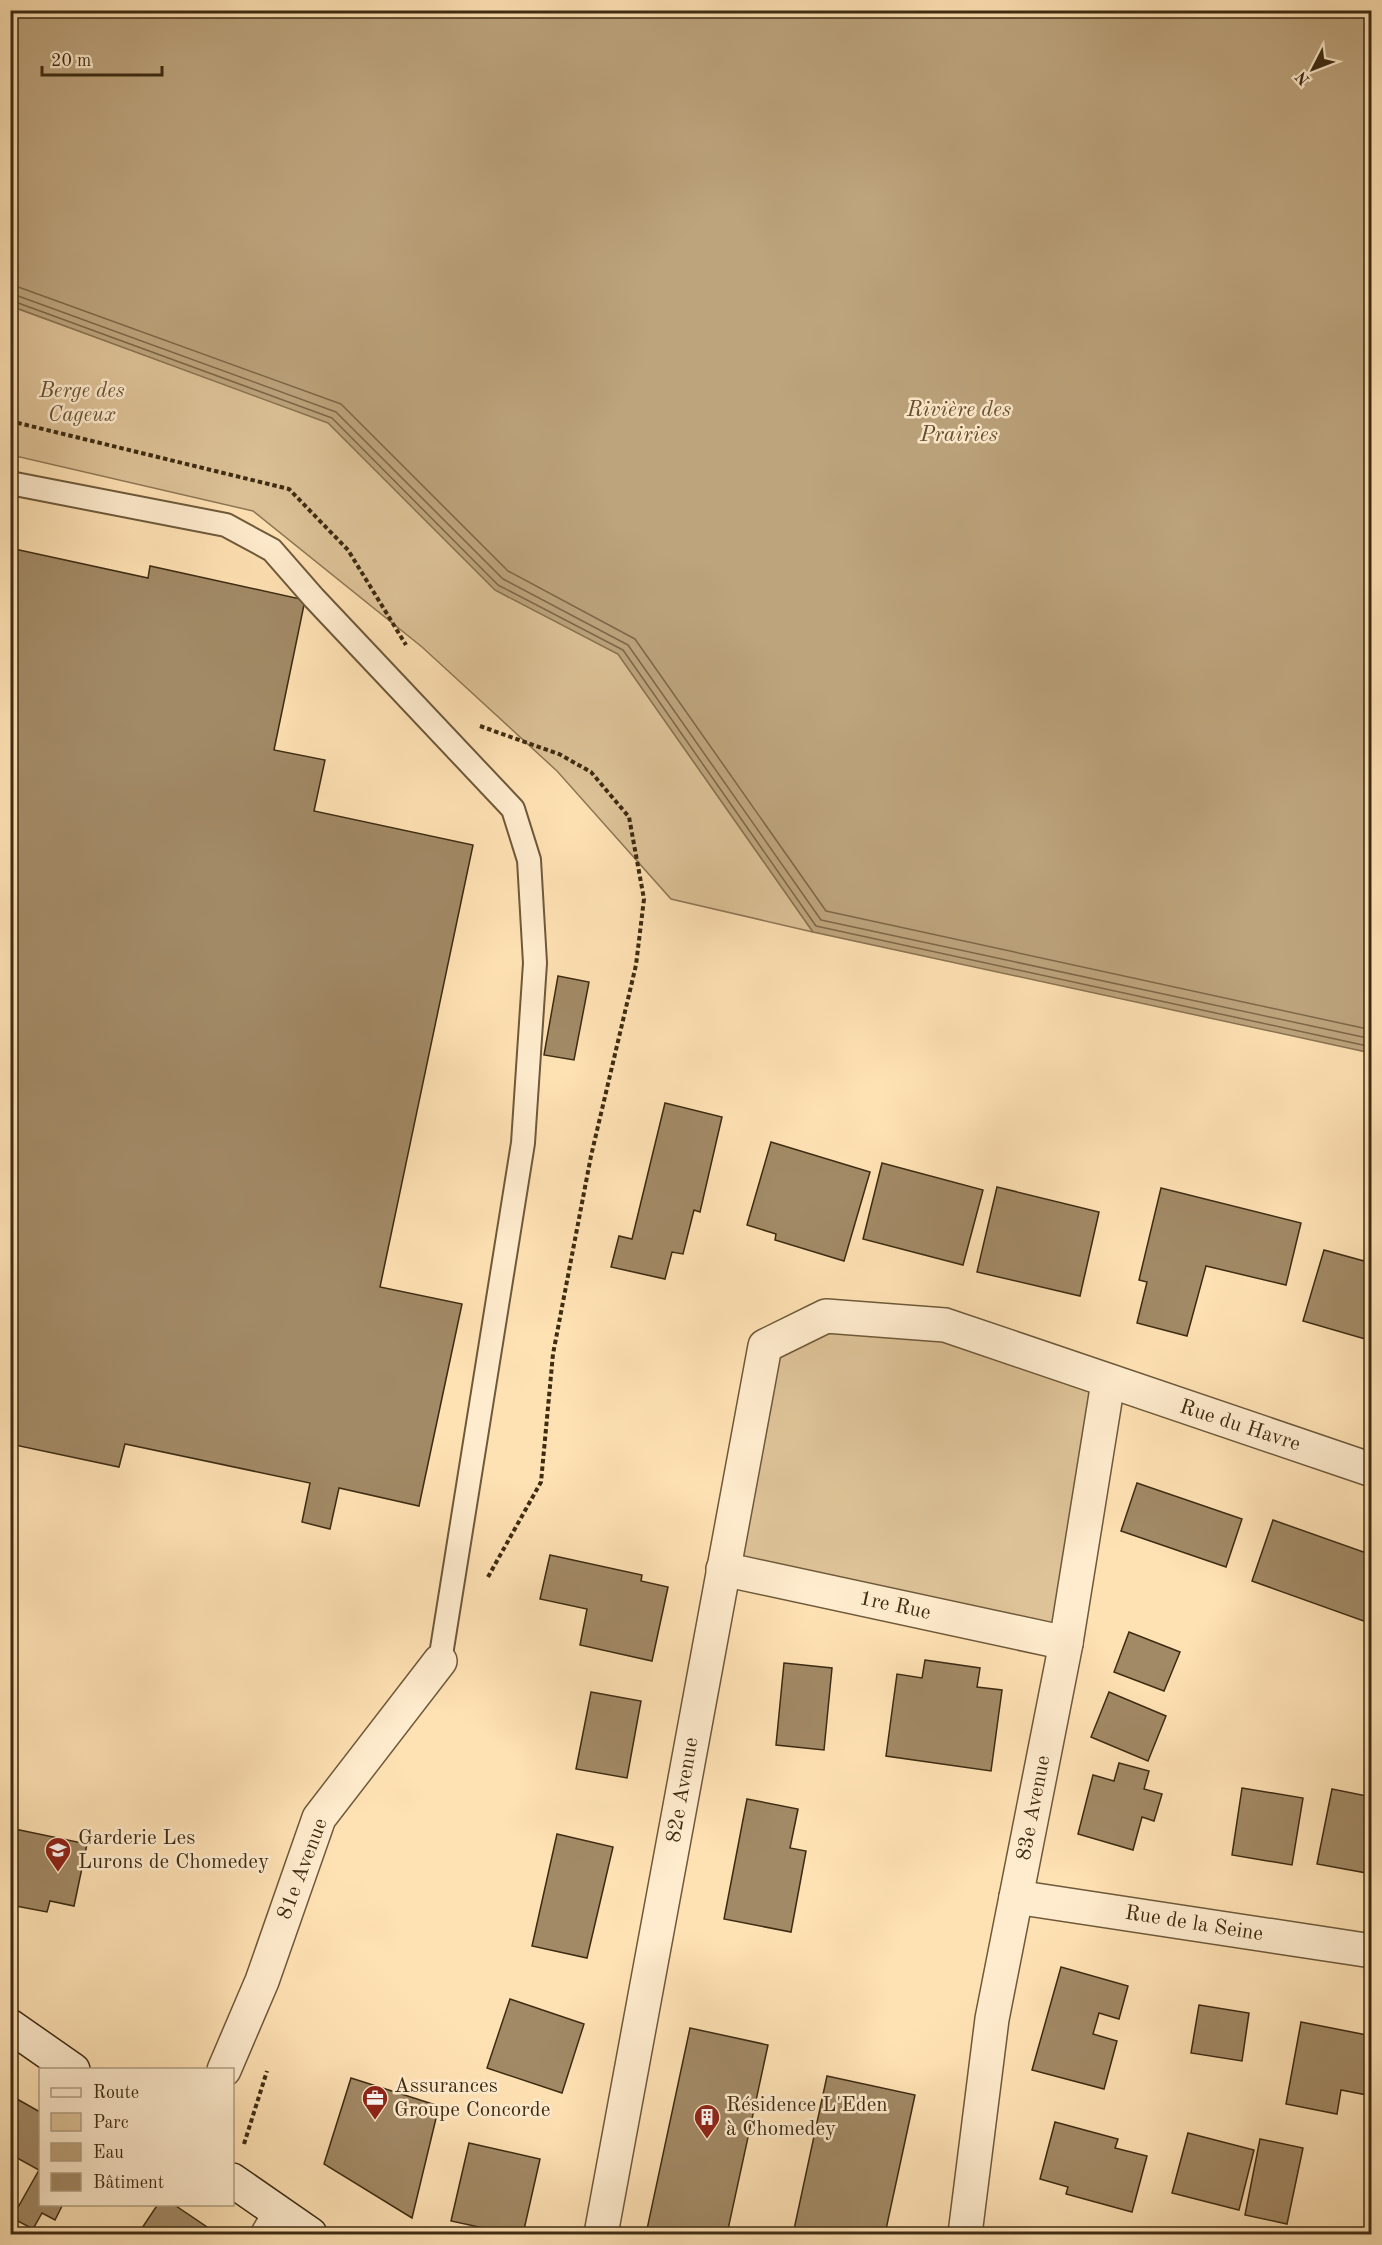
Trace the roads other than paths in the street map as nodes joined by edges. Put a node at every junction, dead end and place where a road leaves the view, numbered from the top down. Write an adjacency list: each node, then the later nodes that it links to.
1 (10, 483): 7 (lane)
2 (765, 1346): 3 (street, Rue du Havre); 5 (street, 82e Avenue)
3 (1108, 1382): 4 (street, Rue du Havre); 6 (street, 83e Avenue)
4 (1371, 1470)
5 (723, 1569): 6 (street, 1re Rue); 16 (street, 82e Avenue)
6 (1066, 1643): 8 (street, 83e Avenue)
7 (440, 1661): 12 (street, 81e Avenue)
8 (1016, 1898): 9 (street, Rue de la Seine); 17 (street, 83e Avenue)
9 (1371, 1951)
10 (10, 2026): 11 (street)
11 (70, 2068)
12 (225, 2068)
13 (234, 2182): 14 (street)
14 (273, 2225): 15 (street)
15 (310, 2235)
16 (601, 2235)
17 (965, 2235)

